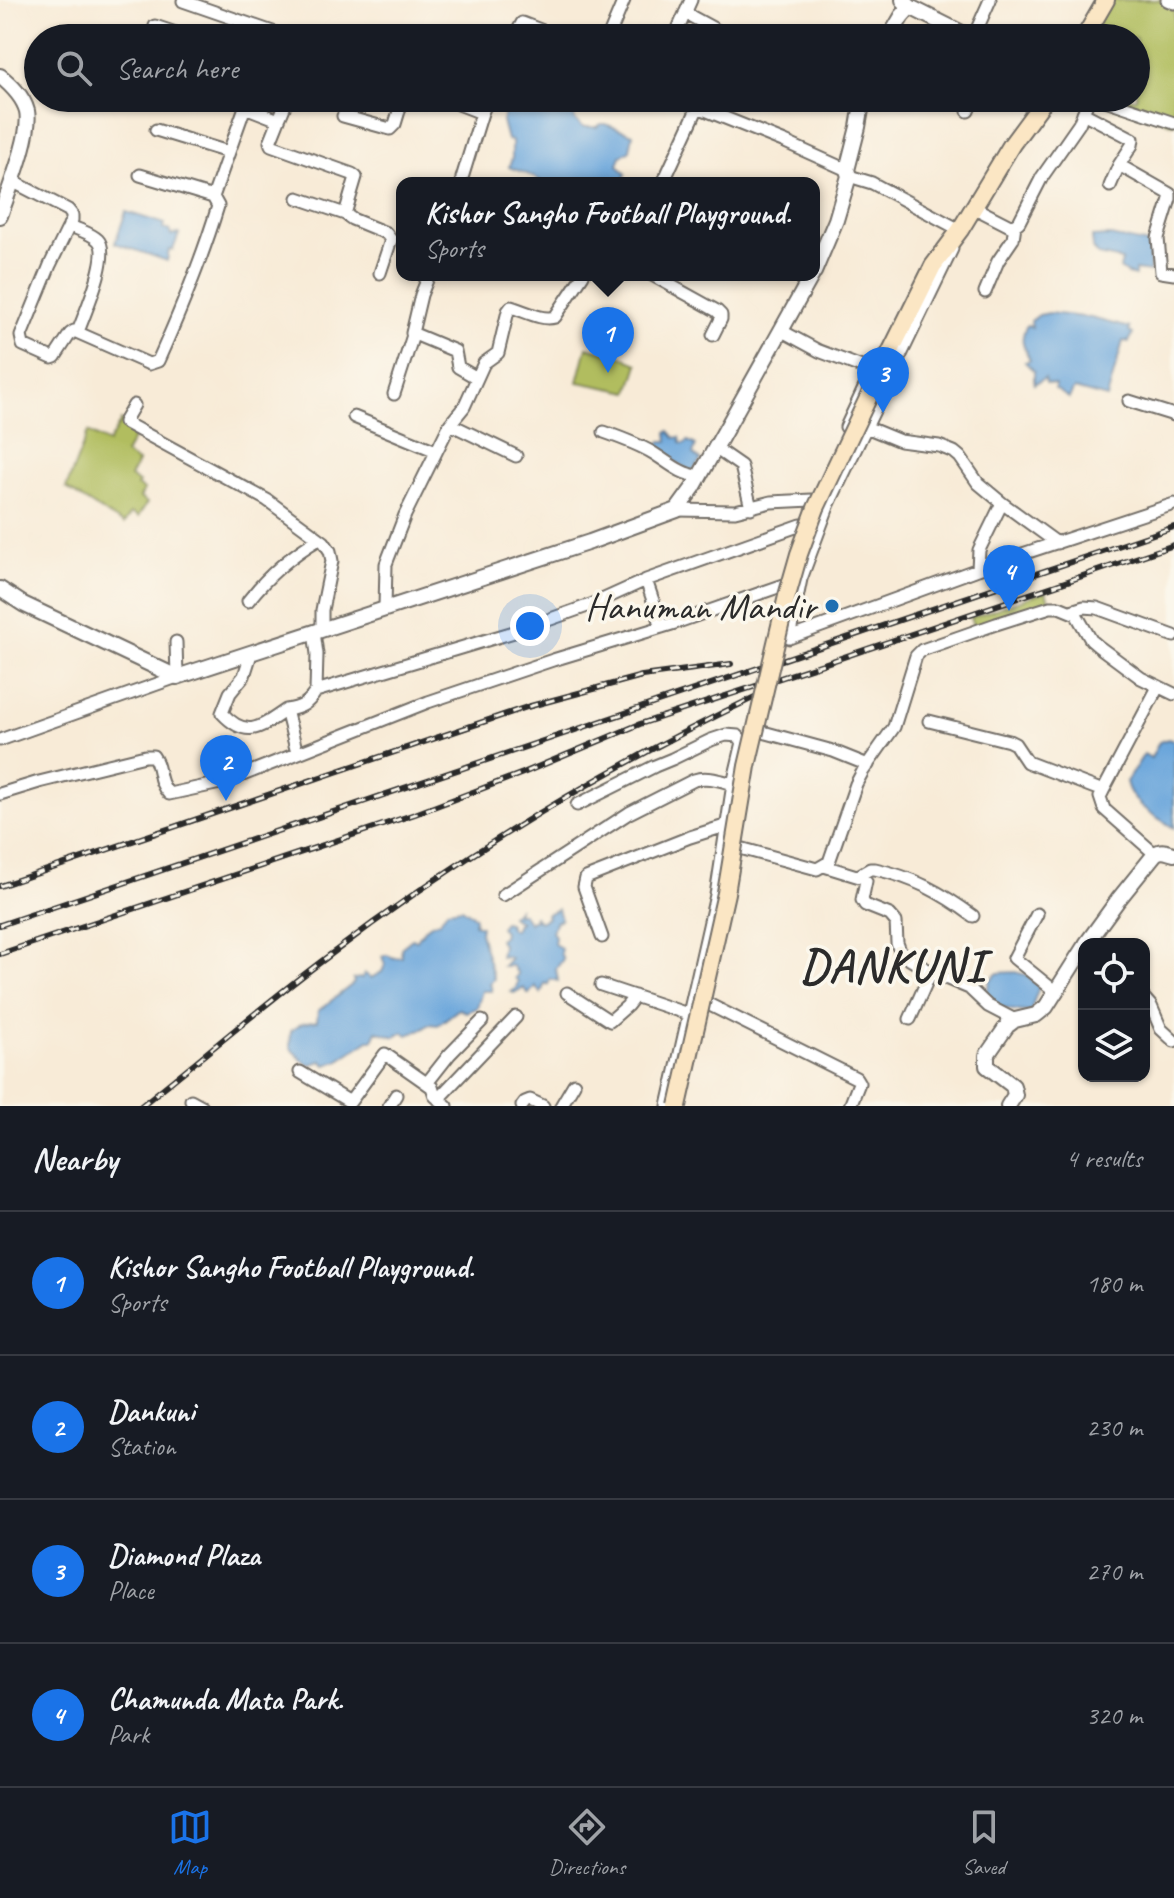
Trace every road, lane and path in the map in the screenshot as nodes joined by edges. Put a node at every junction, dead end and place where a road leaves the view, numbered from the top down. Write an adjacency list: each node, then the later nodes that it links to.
1 (624, 0): 11 (street)
2 (691, 0): 9 (street)
3 (990, 0): 16 (street)
4 (1106, 0): 17 (main road)
5 (1167, 0): 7 (street)
6 (183, 1): 10 (street)
7 (1174, 3)
8 (906, 4): 14 (street); 15 (street)
9 (685, 13): 12 (street); 13 (street)
10 (250, 24)
11 (614, 24)
12 (680, 24)
13 (705, 24)
14 (897, 24)
15 (945, 24)
16 (979, 24)
17 (1092, 24)
18 (0, 76): 19 (street)
19 (24, 104)
20 (27, 112): 42 (street)
21 (243, 112): 36 (street)
22 (258, 112): 33 (street)
23 (282, 112): 33 (street)
24 (399, 112): 32 (street)
25 (696, 112): 41 (street)
26 (710, 112): 38 (street)
27 (861, 112): 38 (street)
28 (1036, 112): 46 (main road)
29 (1141, 112): 34 (street)
30 (482, 113): 40 (street)
31 (1083, 113): 37 (street); 50 (street)
32 (343, 116)
33 (280, 117): 47 (street)
34 (1174, 123)
35 (156, 130): 36 (street)
36 (228, 152): 44 (street)
37 (1119, 165): 43 (street); 54 (street)
38 (848, 173): 51 (street); 52 (street)
39 (140, 175): 44 (street)
40 (462, 177)
41 (666, 177)
42 (12, 181): 48 (street); 49 (street)
43 (1110, 186)
44 (213, 197): 61 (street)
45 (298, 198): 47 (street)
46 (973, 207): 50 (street); 51 (main road)
47 (345, 214): 53 (street)
48 (0, 216)
49 (69, 225): 61 (street); 61 (street)
50 (1015, 225): 59 (street)
51 (958, 231): 64 (street); 72 (street); 151 (main road, bridge)
52 (820, 256)
53 (380, 273)
54 (1174, 274)
55 (427, 281): 62 (street)
56 (579, 281): 65 (street)
57 (663, 281): 63 (street)
58 (808, 281): 60 (street)
59 (985, 292)
60 (782, 331): 64 (street); 74 (street)
61 (78, 332)
62 (413, 335): 65 (street); 66 (street)
63 (713, 335)
64 (872, 371): 78 (street)
65 (477, 378): 71 (street)
66 (394, 394)
67 (1129, 401): 69 (street)
68 (134, 405): 84 (street)
69 (1174, 415)
70 (354, 417): 75 (street)
71 (450, 424): 75 (street); 76 (street)
72 (866, 427): 79 (street); 87 (street)
73 (604, 432): 77 (street)
74 (715, 448): 77 (street); 81 (street)
75 (436, 451): 92 (street)
76 (516, 456)
77 (699, 476): 82 (street)
78 (812, 500): 81 (street); 83 (street)
79 (1002, 503): 85 (street); 86 (street)
80 (1174, 504): 85 (street)
81 (751, 508): 82 (street)
82 (677, 510): 92 (street)
83 (801, 525): 88 (street); 89 (street)
84 (319, 539): 91 (street); 95 (street)
85 (1057, 543): 86 (street)
86 (978, 569): 87 (street)
87 (801, 579): 89 (street)
88 (646, 580): 94 (street); 101 (street)
89 (782, 586): 94 (street)
90 (0, 589): 99 (street)
91 (248, 601)
92 (385, 608): 95 (street)
93 (1071, 611): 96 (street); 100 (street); 109 (street)
94 (662, 627): 108 (street)
95 (318, 630): 98 (street); 101 (street)
96 (1174, 636)
97 (176, 642): 99 (street)
98 (251, 654): 99 (street); 104 (street)
99 (177, 677): 107 (street)
100 (1158, 687): 102 (street); 112 (street)
101 (316, 691): 104 (street)
102 (1174, 694)
103 (771, 697): 106 (street)
104 (286, 710): 108 (street)
105 (929, 721): 112 (street)
106 (763, 732): 109 (street); 111 (street)
107 (0, 740)
108 (297, 753): 113 (street)
109 (868, 765): 119 (street)
110 (733, 784): 111 (street); 114 (street); 115 (street); 121 (street)
111 (750, 788): 116 (street)
112 (1103, 791): 117 (street)
113 (0, 794)
114 (577, 805)
115 (728, 825): 124 (street); 134 (street)
116 (740, 848): 119 (street); 132 (street)
117 (1155, 854): 118 (street); 125 (street)
118 (1174, 854)
119 (824, 866): 120 (street)
120 (858, 876): 123 (street); 127 (street)
121 (503, 895)
122 (1037, 914): 129 (street)
123 (973, 916)
124 (602, 937)
125 (1093, 938)
126 (1078, 960): 129 (street)
127 (931, 972): 136 (street); 137 (street)
128 (601, 985): 131 (street)
129 (1056, 992): 137 (street)
130 (567, 993): 131 (street)
131 (635, 996): 134 (street)
132 (706, 1003): 151 (street); 152 (street)
133 (1150, 1005): 139 (street)
134 (688, 1014): 150 (street)
135 (516, 1017): 144 (street)
136 (910, 1019)
137 (1015, 1020): 153 (street)
138 (482, 1021): 141 (street)
139 (1174, 1041)
140 (300, 1072): 145 (street)
141 (427, 1083): 144 (street); 145 (street)
142 (574, 1084): 149 (street)
143 (396, 1095): 146 (street)
144 (443, 1102)
145 (353, 1104)
146 (389, 1106)
147 (522, 1106): 148 (street)
148 (543, 1106)
149 (561, 1106)
150 (668, 1106)
151 (681, 1106)
152 (850, 1106)
153 (1008, 1106)

